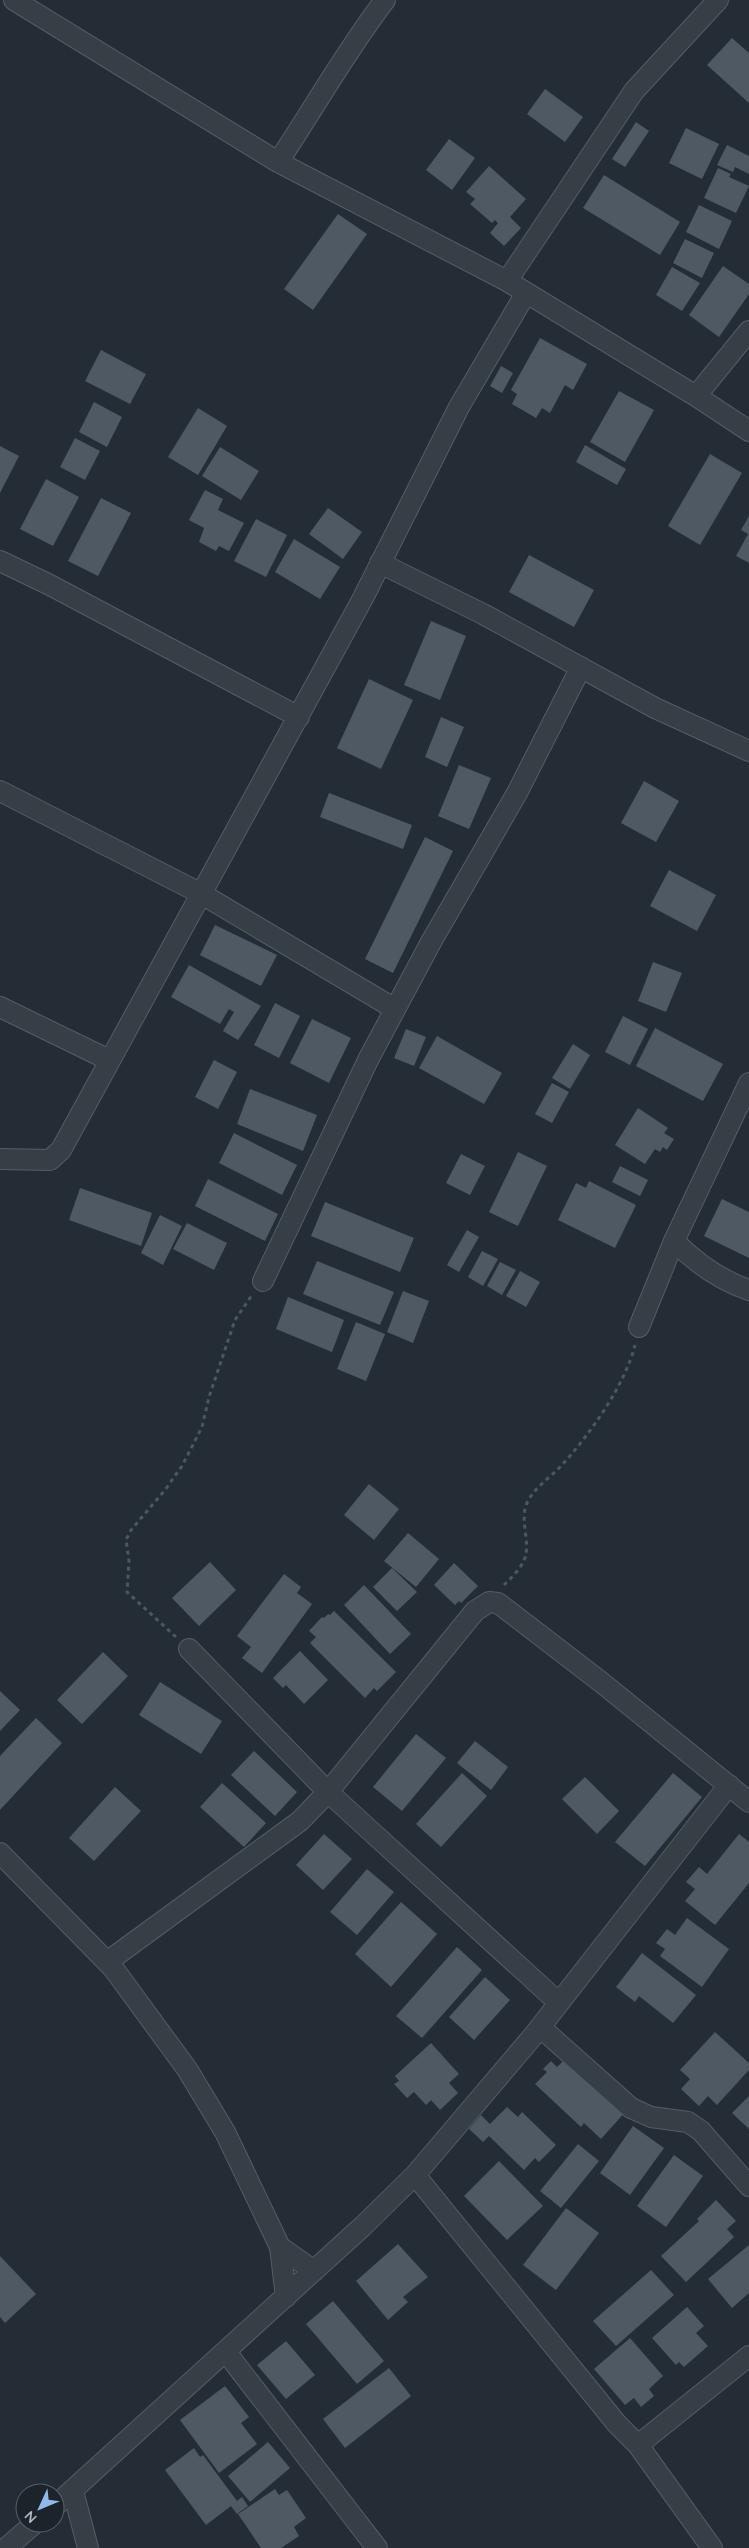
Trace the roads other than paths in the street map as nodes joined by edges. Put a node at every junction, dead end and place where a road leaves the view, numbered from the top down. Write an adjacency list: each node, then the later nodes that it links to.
1 (14, 0): 4 (street)
2 (385, 0): 4 (street)
3 (718, 0): 5 (street)
4 (278, 162): 5 (street)
5 (507, 281): 6 (street)
6 (526, 293): 8 (street); 11 (street)
7 (749, 331): 8 (street)
8 (696, 396): 9 (street)
9 (749, 431)
10 (0, 561): 13 (street)
11 (380, 563): 12 (street); 13 (street)
12 (581, 667): 14 (street); 18 (street)
13 (299, 717): 16 (street)
14 (749, 752)
15 (0, 791): 16 (street)
16 (200, 893): 18 (street); 19 (street)
17 (0, 1008): 19 (street)
18 (395, 1009): 23 (street)
19 (109, 1060): 21 (street)
20 (749, 1083): 22 (street)
21 (0, 1159)
22 (674, 1241): 24 (street); 25 (street)
23 (263, 1281)
24 (749, 1290)
25 (640, 1327)
26 (189, 1649): 28 (street)
27 (729, 1785): 28 (street); 29 (street); 32 (street)
28 (328, 1792): 31 (street); 32 (street)
29 (749, 1802)
30 (0, 1853): 31 (street)
31 (107, 1962): 36 (street)
32 (559, 2003): 33 (street)
33 (540, 2027): 34 (street); 35 (street)
34 (415, 2175): 37 (street); 41 (street)
35 (749, 2186)
36 (280, 2247): 37 (street); 38 (street)
37 (314, 2271): 38 (street)
38 (286, 2297): 39 (street)
39 (226, 2352): 42 (street); 47 (street)
40 (749, 2356): 41 (street)
41 (638, 2445): 48 (street)
42 (73, 2491): 43 (street); 46 (street)
43 (65, 2498)
44 (23, 2533): 45 (street)
45 (6, 2548)
46 (88, 2548)
47 (377, 2548)
48 (712, 2548)

